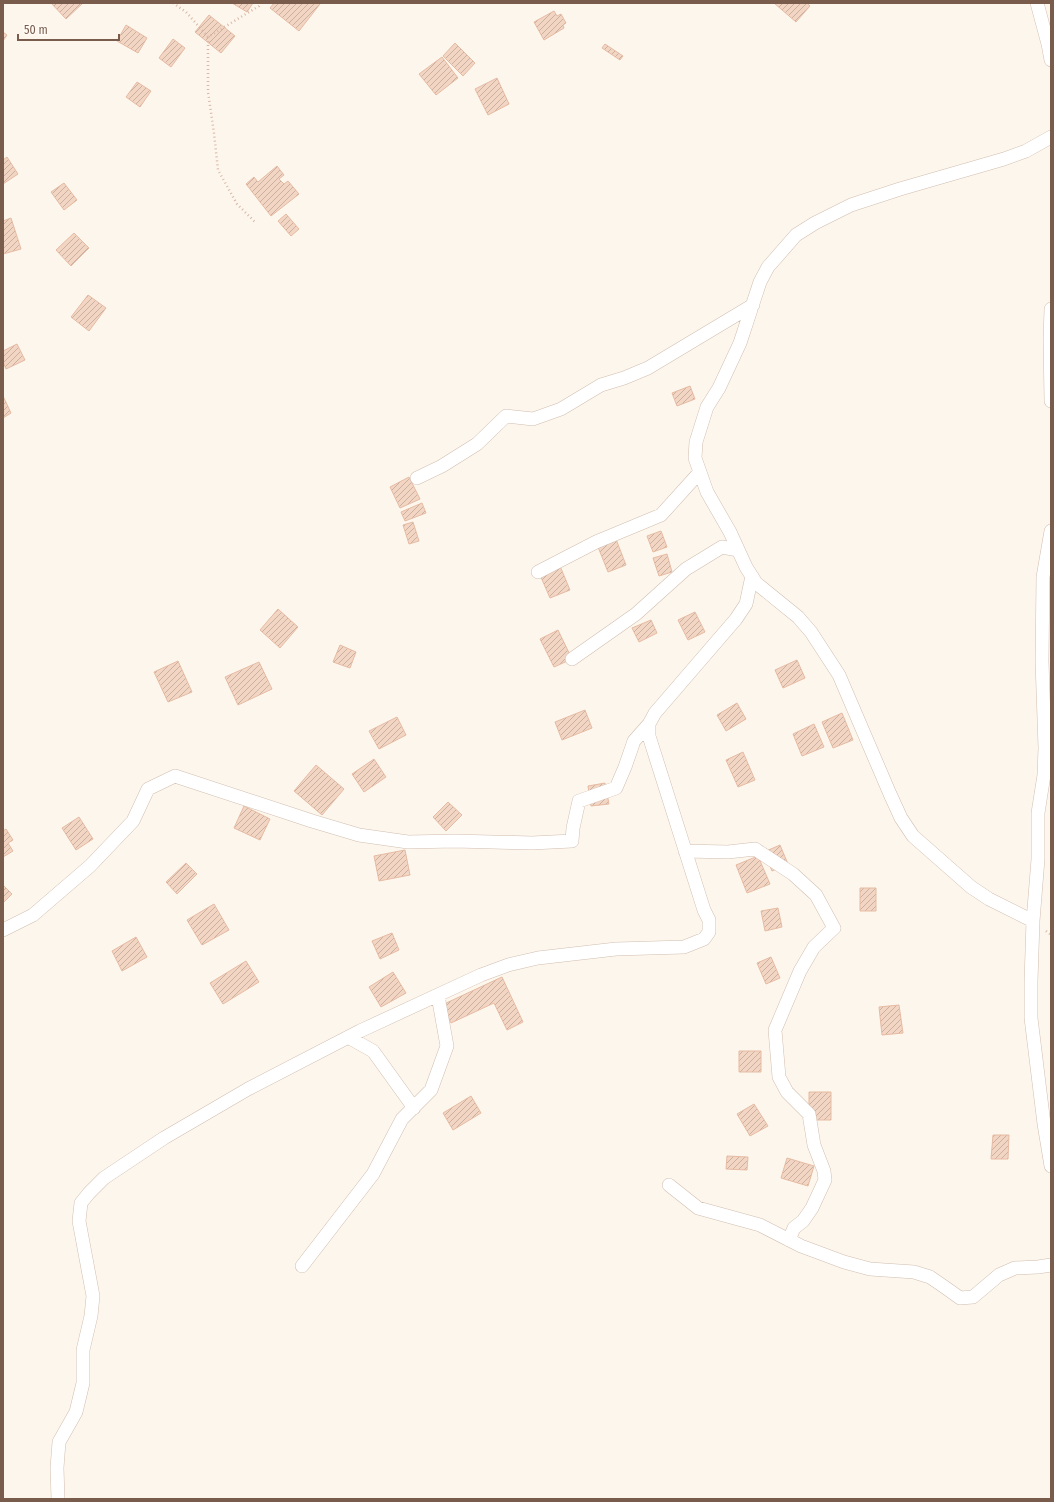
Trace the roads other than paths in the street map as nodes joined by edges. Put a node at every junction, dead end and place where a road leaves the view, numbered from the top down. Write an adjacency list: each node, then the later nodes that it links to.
1 (1037, 3): 2 (street)
2 (1051, 60)
3 (1051, 137): 4 (street)
4 (752, 305): 7 (street); 8 (street)
5 (1051, 308): 6 (street)
6 (1051, 401)
7 (699, 473): 10 (street); 11 (street)
8 (417, 478)
9 (1051, 531): 16 (street)
10 (738, 550): 12 (street); 13 (street)
11 (538, 572)
12 (752, 576): 14 (street); 16 (street)
13 (572, 659)
14 (649, 724): 15 (street); 17 (street)
15 (685, 851): 18 (street); 23 (street)
16 (1033, 921): 21 (street)
17 (3, 930)
18 (438, 996): 19 (street); 20 (street)
19 (348, 1037): 20 (street); 26 (street)
20 (414, 1108): 25 (street)
21 (1051, 1166)
22 (669, 1185): 23 (street)
23 (789, 1240): 24 (street)
24 (1051, 1265)
25 (302, 1266)
26 (58, 1499)

